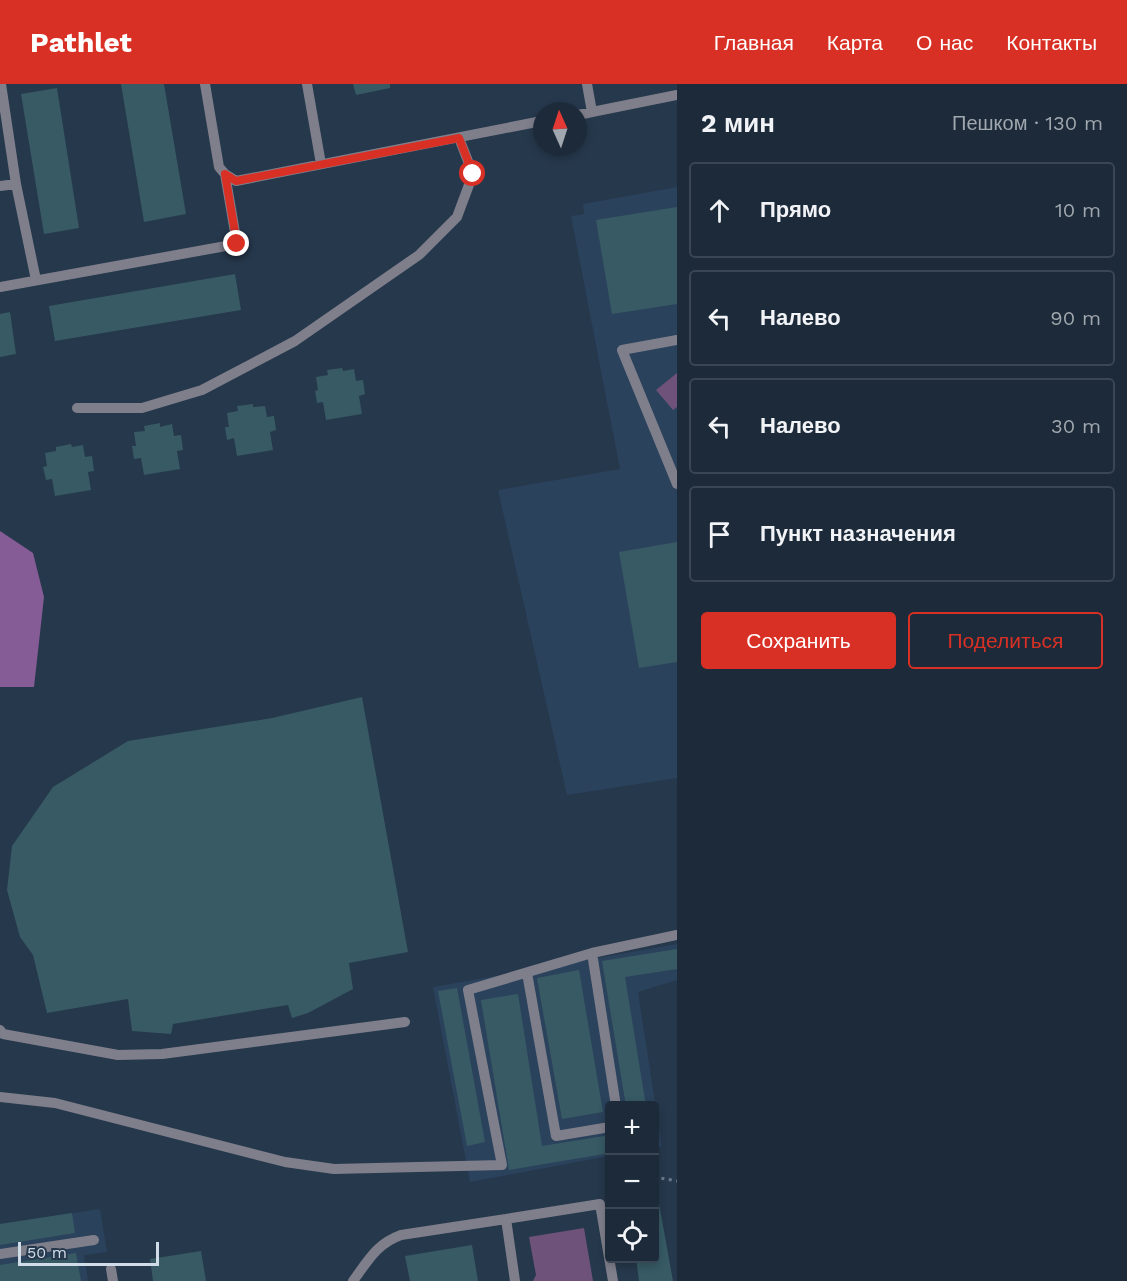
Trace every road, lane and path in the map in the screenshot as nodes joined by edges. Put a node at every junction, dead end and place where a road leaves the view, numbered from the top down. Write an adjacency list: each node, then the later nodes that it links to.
1 (1, 84): 12 (lane)
2 (205, 84): 11 (lane)
3 (307, 84): 10 (lane)
4 (587, 84): 6 (lane)
5 (677, 95): 6 (lane)
6 (592, 112): 7 (lane)
7 (587, 113)
8 (533, 124): 9 (lane)
9 (459, 138): 10 (lane); 17 (lane)
10 (321, 164): 11 (lane)
11 (225, 174): 14 (lane)
12 (16, 184): 13 (lane); 14 (lane)
13 (0, 186)
14 (36, 280): 15 (lane)
15 (0, 287)
16 (677, 340): 18 (lane)
17 (77, 408)
18 (677, 484)
19 (677, 935): 20 (lane)
20 (592, 953): 21 (lane); 25 (lane)
21 (527, 974): 24 (lane); 26 (lane)
22 (405, 1022): 23 (lane)
23 (0, 1030)
24 (0, 1096)
25 (615, 1101)
26 (605, 1128)
27 (659, 1178): 28 (path)
28 (677, 1181)
29 (506, 1219): 34 (lane); 35 (lane); 36 (lane)
30 (94, 1240): 31 (lane)
31 (0, 1254)
32 (111, 1269): 33 (lane)
33 (113, 1281)
34 (353, 1281)
35 (515, 1281)
36 (613, 1281)

